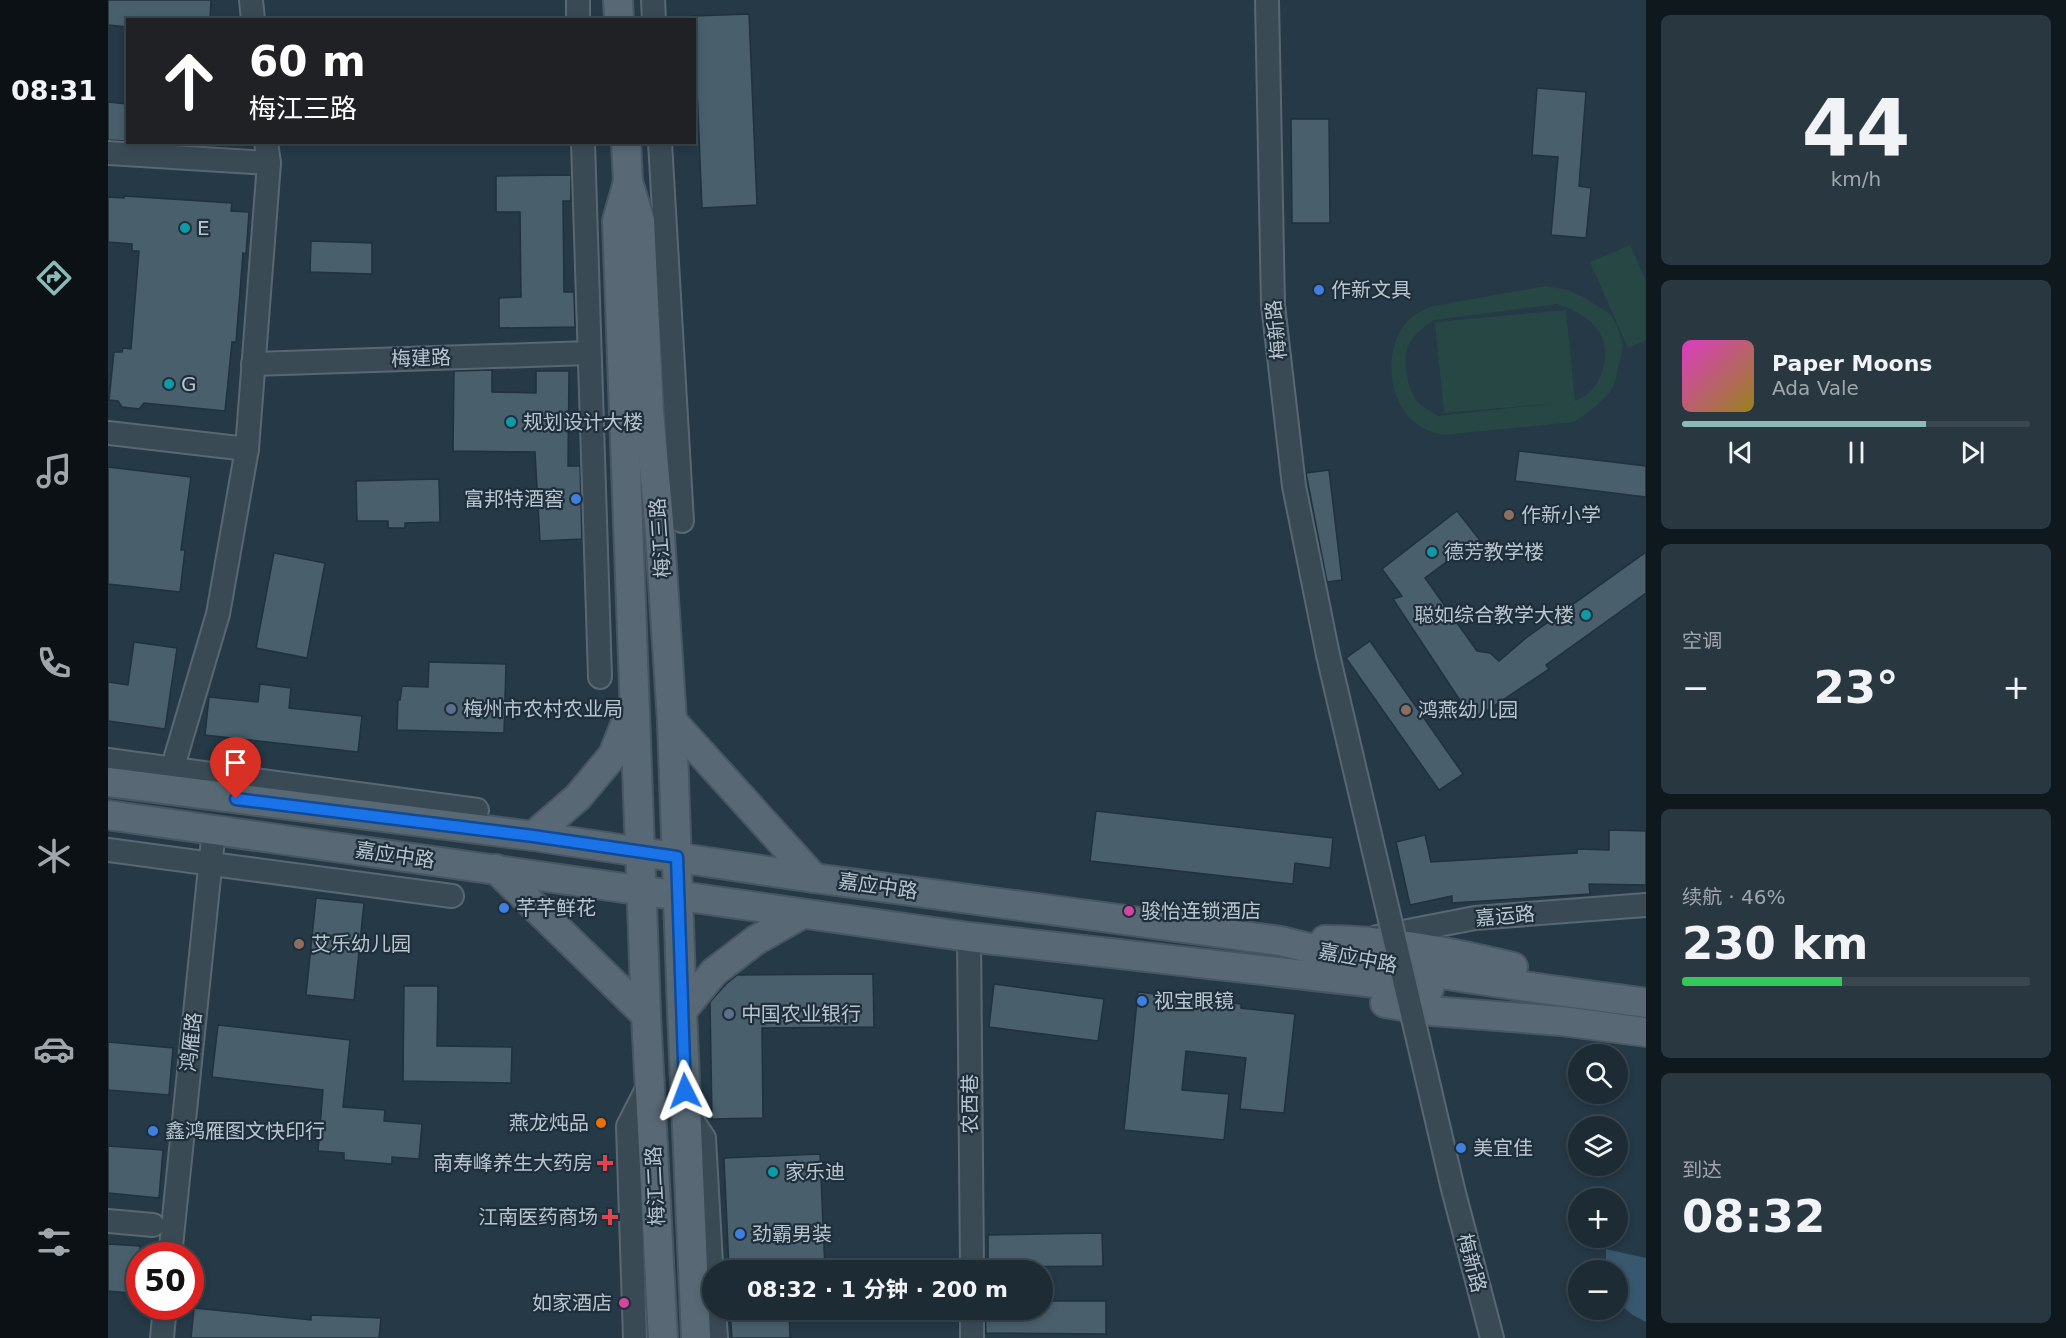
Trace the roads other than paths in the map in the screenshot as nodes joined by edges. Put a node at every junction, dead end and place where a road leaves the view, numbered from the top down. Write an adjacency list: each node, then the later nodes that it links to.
1 (251, 0): 6 (street)
2 (578, 0): 7 (street)
3 (618, 0): 8 (main road)
4 (653, 0): 9 (street)
5 (1267, 0): 68 (street, 梅新路, bridge)
6 (253, 18)
7 (579, 18)
8 (619, 18)
9 (654, 18)
10 (583, 144): 16 (street)
11 (626, 144): 15 (main road, 梅江三路)
12 (660, 144): 20 (street)
13 (108, 153): 14 (street)
14 (267, 153): 17 (street)
15 (628, 182): 22 (main road, 梅江三路); 23 (main road, 梅江三路)
16 (590, 353): 17 (street, 梅建路); 21 (street)
17 (253, 364): 19 (street)
18 (108, 433): 19 (street)
19 (247, 449): 25 (street)
20 (682, 521)
21 (600, 677)
22 (634, 701): 30 (main road); 32 (main road, 梅江三路)
23 (672, 721): 33 (main road, 梅江三路); 36 (main road)
24 (108, 760): 27 (street)
25 (174, 763)
26 (108, 782): 30 (main road, 嘉应中路)
27 (477, 810)
28 (108, 814): 29 (main road, 嘉应中路)
29 (214, 829): 34 (street, 鸿雁路); 35 (main road, 嘉应中路)
30 (533, 836): 32 (main road, 嘉应中路)
31 (108, 850): 34 (street)
32 (639, 852): 33 (main road, 嘉应中路); 37 (main road, 梅江三路)
33 (677, 857): 36 (main road, 嘉应中路); 39 (main road, 梅江三路)
34 (210, 864): 38 (street); 56 (street, 鸿雁路)
35 (496, 869): 37 (main road, 嘉应中路); 49 (main road)
36 (814, 878): 43 (main road, 嘉应中路)
37 (640, 890): 39 (main road, 嘉应中路); 49 (main road, 梅江二路)
38 (452, 896)
39 (678, 896): 41 (main road, 嘉应中路); 48 (main road, 梅江二路)
40 (1646, 905): 44 (street, 嘉运路)
41 (802, 914): 42 (main road, 嘉应中路); 48 (main road)
42 (969, 937): 45 (main road, 嘉应中路); 58 (street, 农西巷)
43 (1281, 940): 44 (main road); 47 (main road, 嘉应中路)
44 (1365, 940): 46 (main road)
45 (1304, 975): 50 (main road, 嘉应中路); 51 (main road)
46 (1646, 984)
47 (1646, 1003)
48 (682, 1011): 53 (main road, 梅江二路)
49 (646, 1016): 52 (main road, 梅江二路)
50 (1646, 1016)
51 (1646, 1032)
52 (650, 1085): 63 (street); 64 (main road, 梅江二路)
53 (686, 1111): 57 (street); 65 (main road, 梅江二路)
54 (108, 1221): 55 (street)
55 (153, 1225)
56 (171, 1242)
57 (711, 1260)
58 (972, 1260)
59 (164, 1320): 62 (street)
60 (715, 1320): 66 (street)
61 (972, 1320): 67 (street)
62 (162, 1338)
63 (635, 1338)
64 (663, 1338)
65 (696, 1338)
66 (716, 1338)
67 (972, 1338)
68 (1492, 1338)

